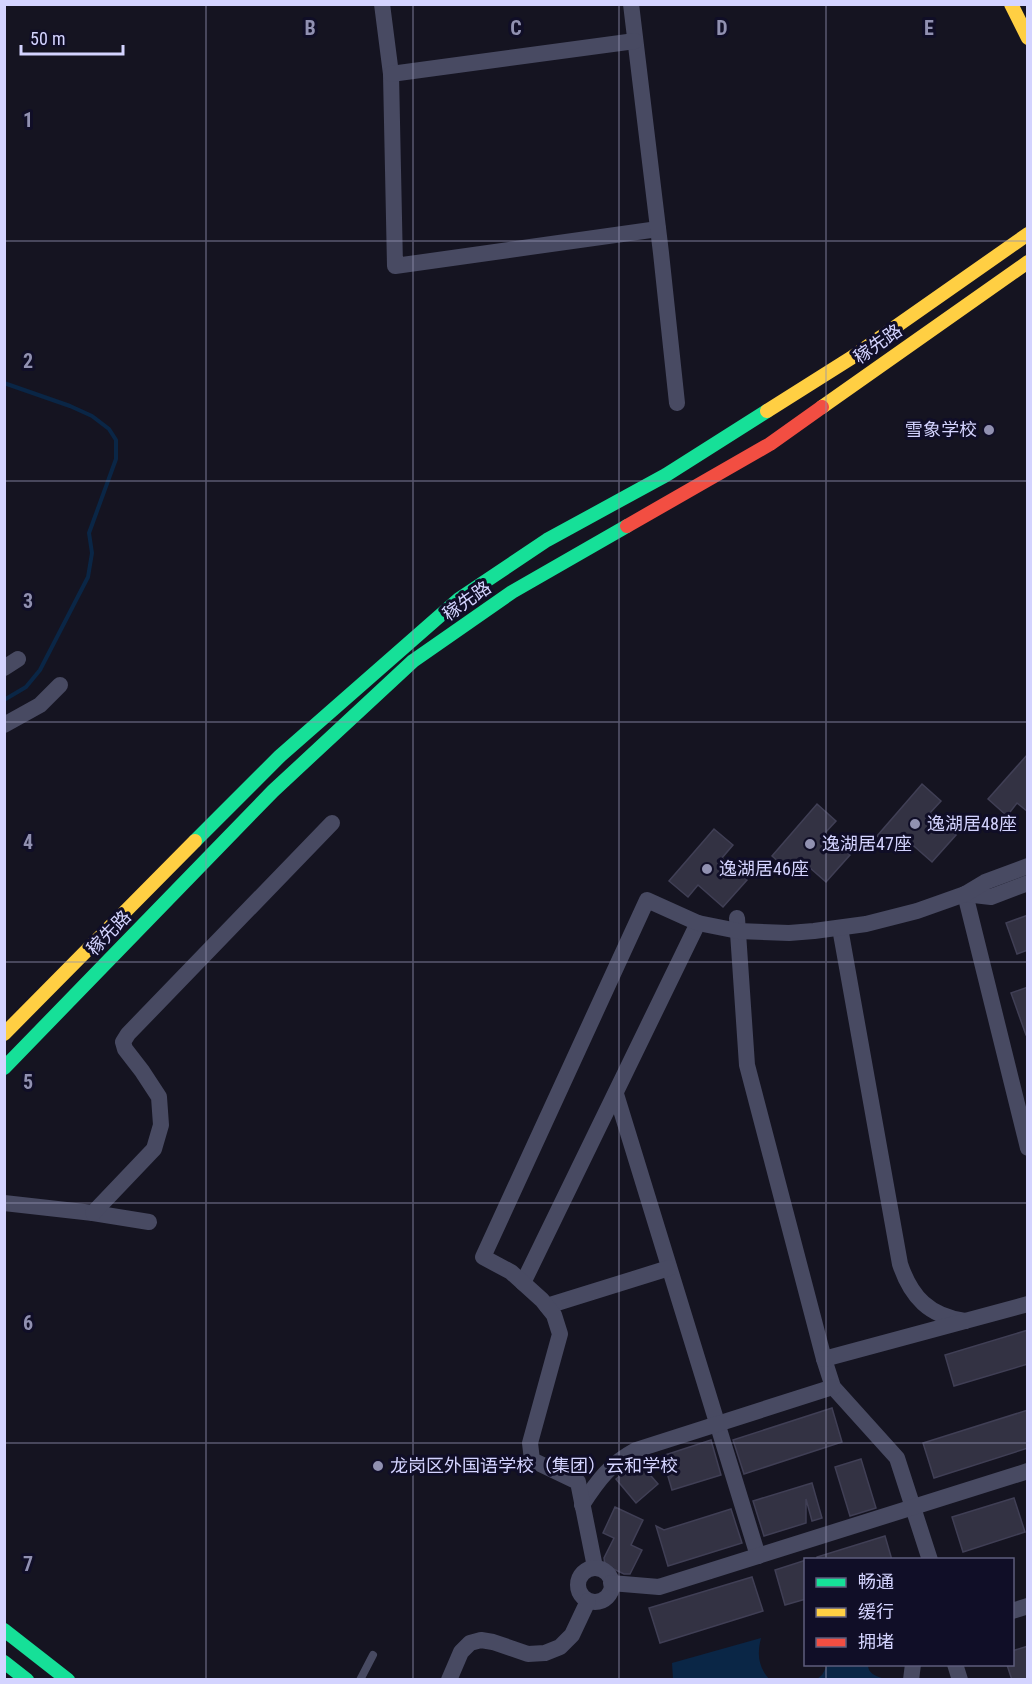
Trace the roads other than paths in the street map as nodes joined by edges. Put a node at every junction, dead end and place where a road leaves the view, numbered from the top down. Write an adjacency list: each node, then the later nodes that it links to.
1 (382, 4): 6 (street)
2 (631, 4): 5 (street)
3 (1011, 4): 4 (main road)
4 (1028, 38)
5 (635, 41): 6 (street); 7 (street)
6 (391, 74): 7 (street)
7 (658, 229): 10 (street)
8 (1028, 234): 20 (main road, 稼先路)
9 (1028, 262): 21 (main road, 稼先路)
10 (677, 403)
11 (60, 685): 12 (street)
12 (4, 725)
13 (332, 823): 25 (street)
14 (1028, 866): 16 (street)
15 (1028, 883): 16 (street)
16 (965, 894): 19 (street); 23 (street)
17 (698, 922): 18 (street); 22 (street); 28 (street)
18 (738, 925): 19 (street); 32 (street)
19 (840, 928): 31 (street)
20 (4, 1034)
21 (4, 1068)
22 (616, 1094): 27 (street); 28 (street)
23 (1028, 1148)
24 (4, 1203): 25 (street)
25 (93, 1213): 26 (street)
26 (149, 1222)
27 (669, 1268): 30 (street); 34 (street)
28 (523, 1283): 30 (street)
29 (1028, 1304): 31 (street)
30 (547, 1306): 36 (street)
31 (965, 1321): 32 (street)
32 (824, 1359): 33 (street)
33 (833, 1387): 34 (street); 37 (street)
34 (717, 1423): 36 (street); 38 (street)
35 (1028, 1471): 37 (street)
36 (582, 1505): 40 (street)
37 (913, 1508): 38 (street); 39 (street)
38 (758, 1556): 41 (street)
39 (929, 1558)
40 (595, 1568): 41 (street); 42 (street)
41 (612, 1583): 42 (street)
42 (588, 1600): 49 (street)
43 (4, 1630): 47 (main road)
44 (373, 1654): 48 (lane)
45 (4, 1662): 46 (main road)
46 (27, 1680)
47 (68, 1680)
48 (360, 1680)
49 (449, 1680)

